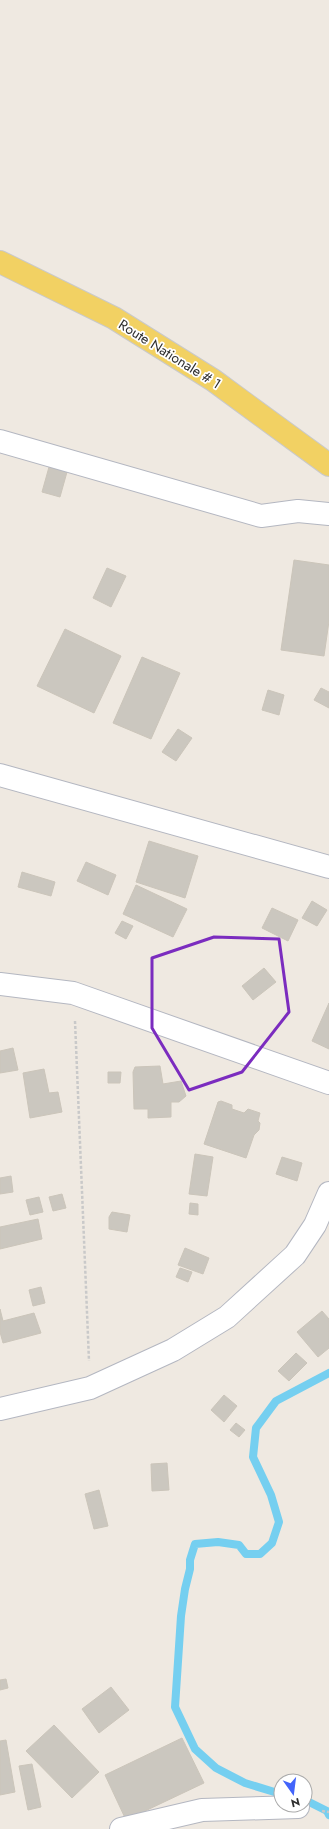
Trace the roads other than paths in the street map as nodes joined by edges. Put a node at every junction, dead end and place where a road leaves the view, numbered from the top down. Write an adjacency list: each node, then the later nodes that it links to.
1 (0, 262): 3 (main road, Route Nationale # 1)
2 (0, 441): 4 (street)
3 (329, 465)
4 (329, 514)
5 (0, 775): 6 (street)
6 (329, 867)
7 (0, 984): 8 (street)
8 (329, 1083)
9 (329, 1193): 10 (street)
10 (0, 1409)
11 (273, 1808): 12 (street)
12 (121, 1829)

